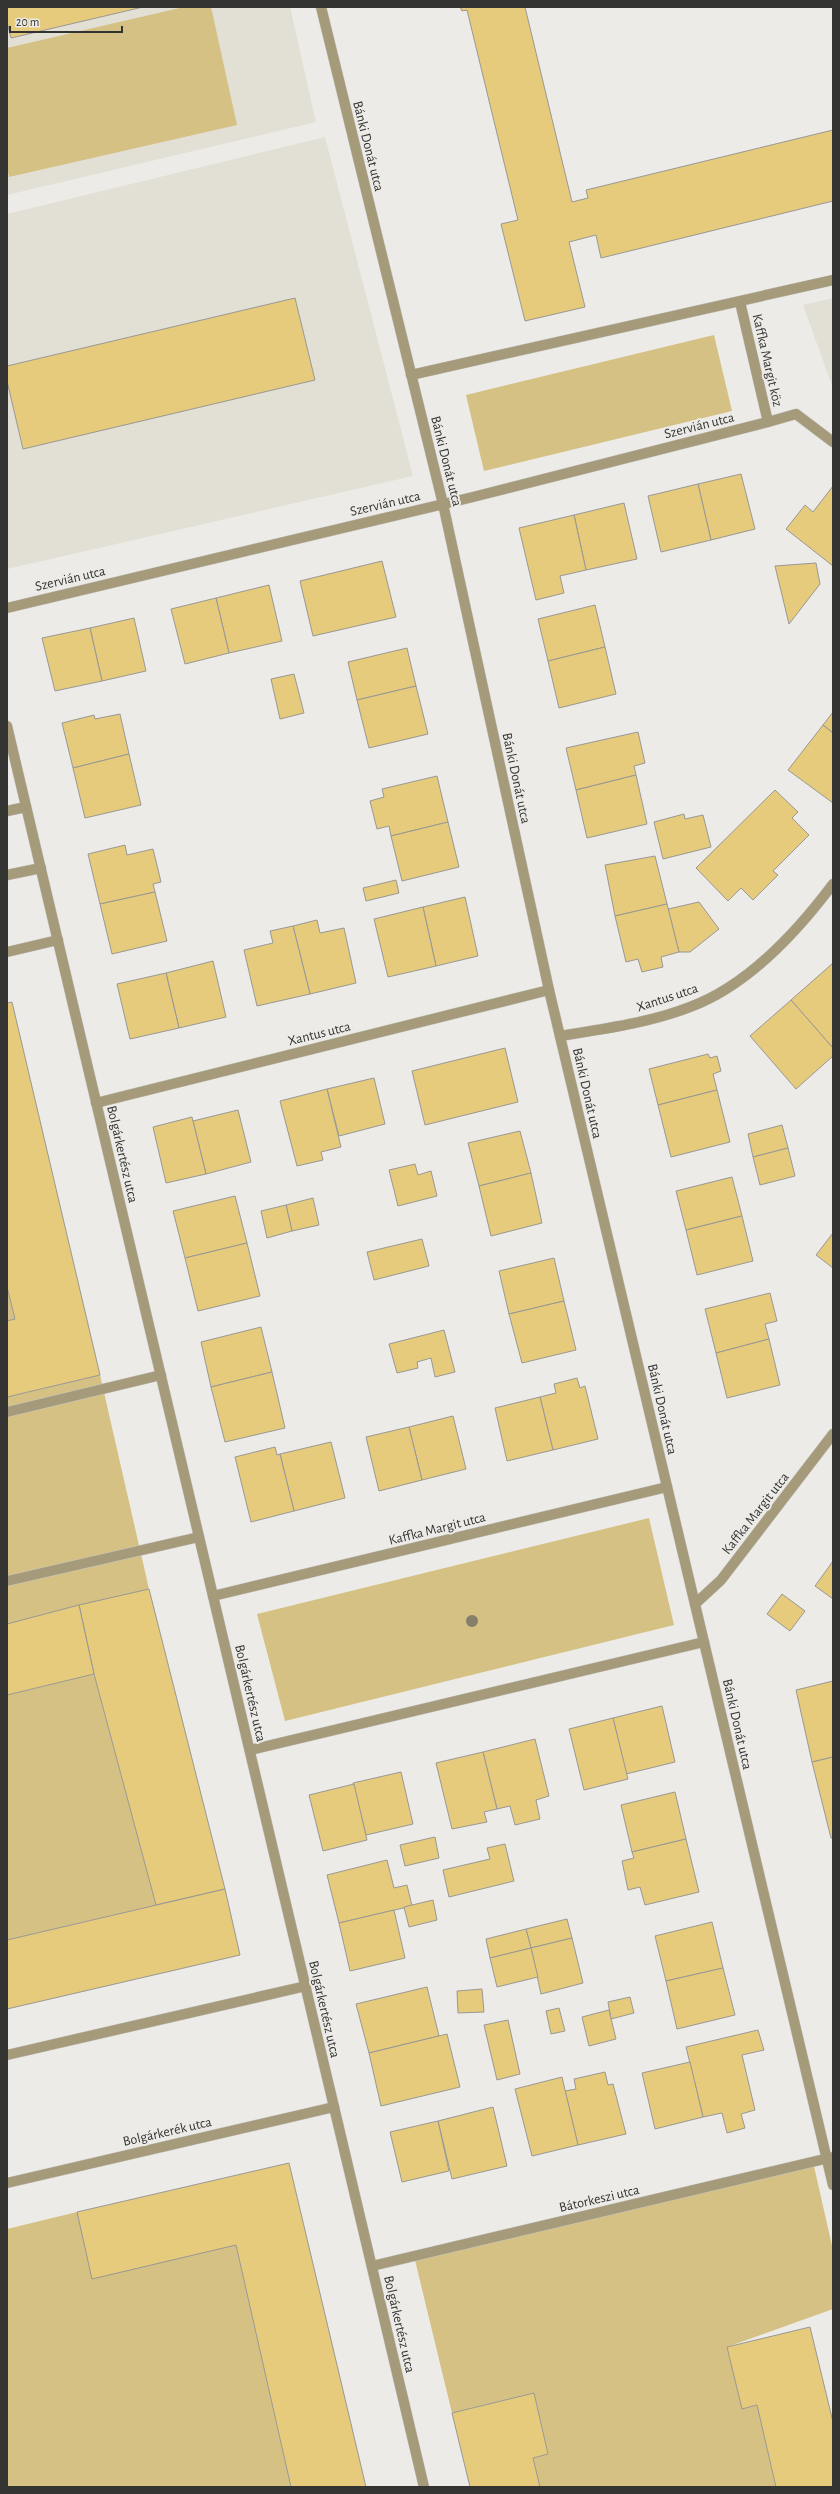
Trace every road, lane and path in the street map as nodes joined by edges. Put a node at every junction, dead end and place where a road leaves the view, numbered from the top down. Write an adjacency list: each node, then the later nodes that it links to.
1 (321, 7): 4 (street, Bánki Donát utca)
2 (833, 280): 3 (street)
3 (740, 302): 4 (street); 5 (street, Kaffka Margit köz)
4 (411, 375): 7 (street, Bánki Donát utca)
5 (768, 422): 6 (street, Kaffka Margit köz); 7 (street, Szervián utca)
6 (833, 442)
7 (443, 504): 8 (street, Szervián utca); 17 (street, Bánki Donát utca)
8 (7, 608)
9 (7, 726): 10 (street, Bolgárkertész utca)
10 (26, 806): 11 (street); 12 (street, Bolgárkertész utca)
11 (7, 811)
12 (41, 868): 13 (street); 15 (street, Bolgárkertész utca)
13 (7, 875)
14 (833, 884): 18 (street, Xantus utca)
15 (58, 940): 16 (street); 19 (street, Bolgárkertész utca)
16 (7, 952)
17 (549, 990): 18 (street, Bánki Donát utca); 19 (street, Xantus utca)
18 (560, 1036): 23 (street, Bánki Donát utca)
19 (96, 1103): 20 (street, Bolgárkertész utca)
20 (161, 1374): 21 (street); 24 (street, Bolgárkertész utca)
21 (7, 1412)
22 (833, 1434): 27 (street, Kaffka Margit utca)
23 (667, 1487): 26 (street, Kaffka Margit utca); 27 (street, Bánki Donát utca)
24 (199, 1537): 25 (street); 26 (street, Bolgárkertész utca)
25 (7, 1581)
26 (214, 1596): 29 (street, Bolgárkertész utca)
27 (695, 1604): 28 (street, Bánki Donát utca)
28 (704, 1642): 29 (street); 33 (street, Bánki Donát utca)
29 (250, 1750): 30 (street, Bolgárkertész utca)
30 (306, 1986): 31 (street); 32 (street, Bolgárkertész utca)
31 (7, 2055)
32 (334, 2107): 34 (street, Bolgárkerék utca); 36 (street, Bolgárkertész utca)
33 (830, 2158): 35 (street, Bánki Donát utca); 36 (street, Bátorkeszi utca)
34 (7, 2183)
35 (833, 2185)
36 (372, 2266): 37 (street, Bolgárkertész utca)
37 (424, 2487)

